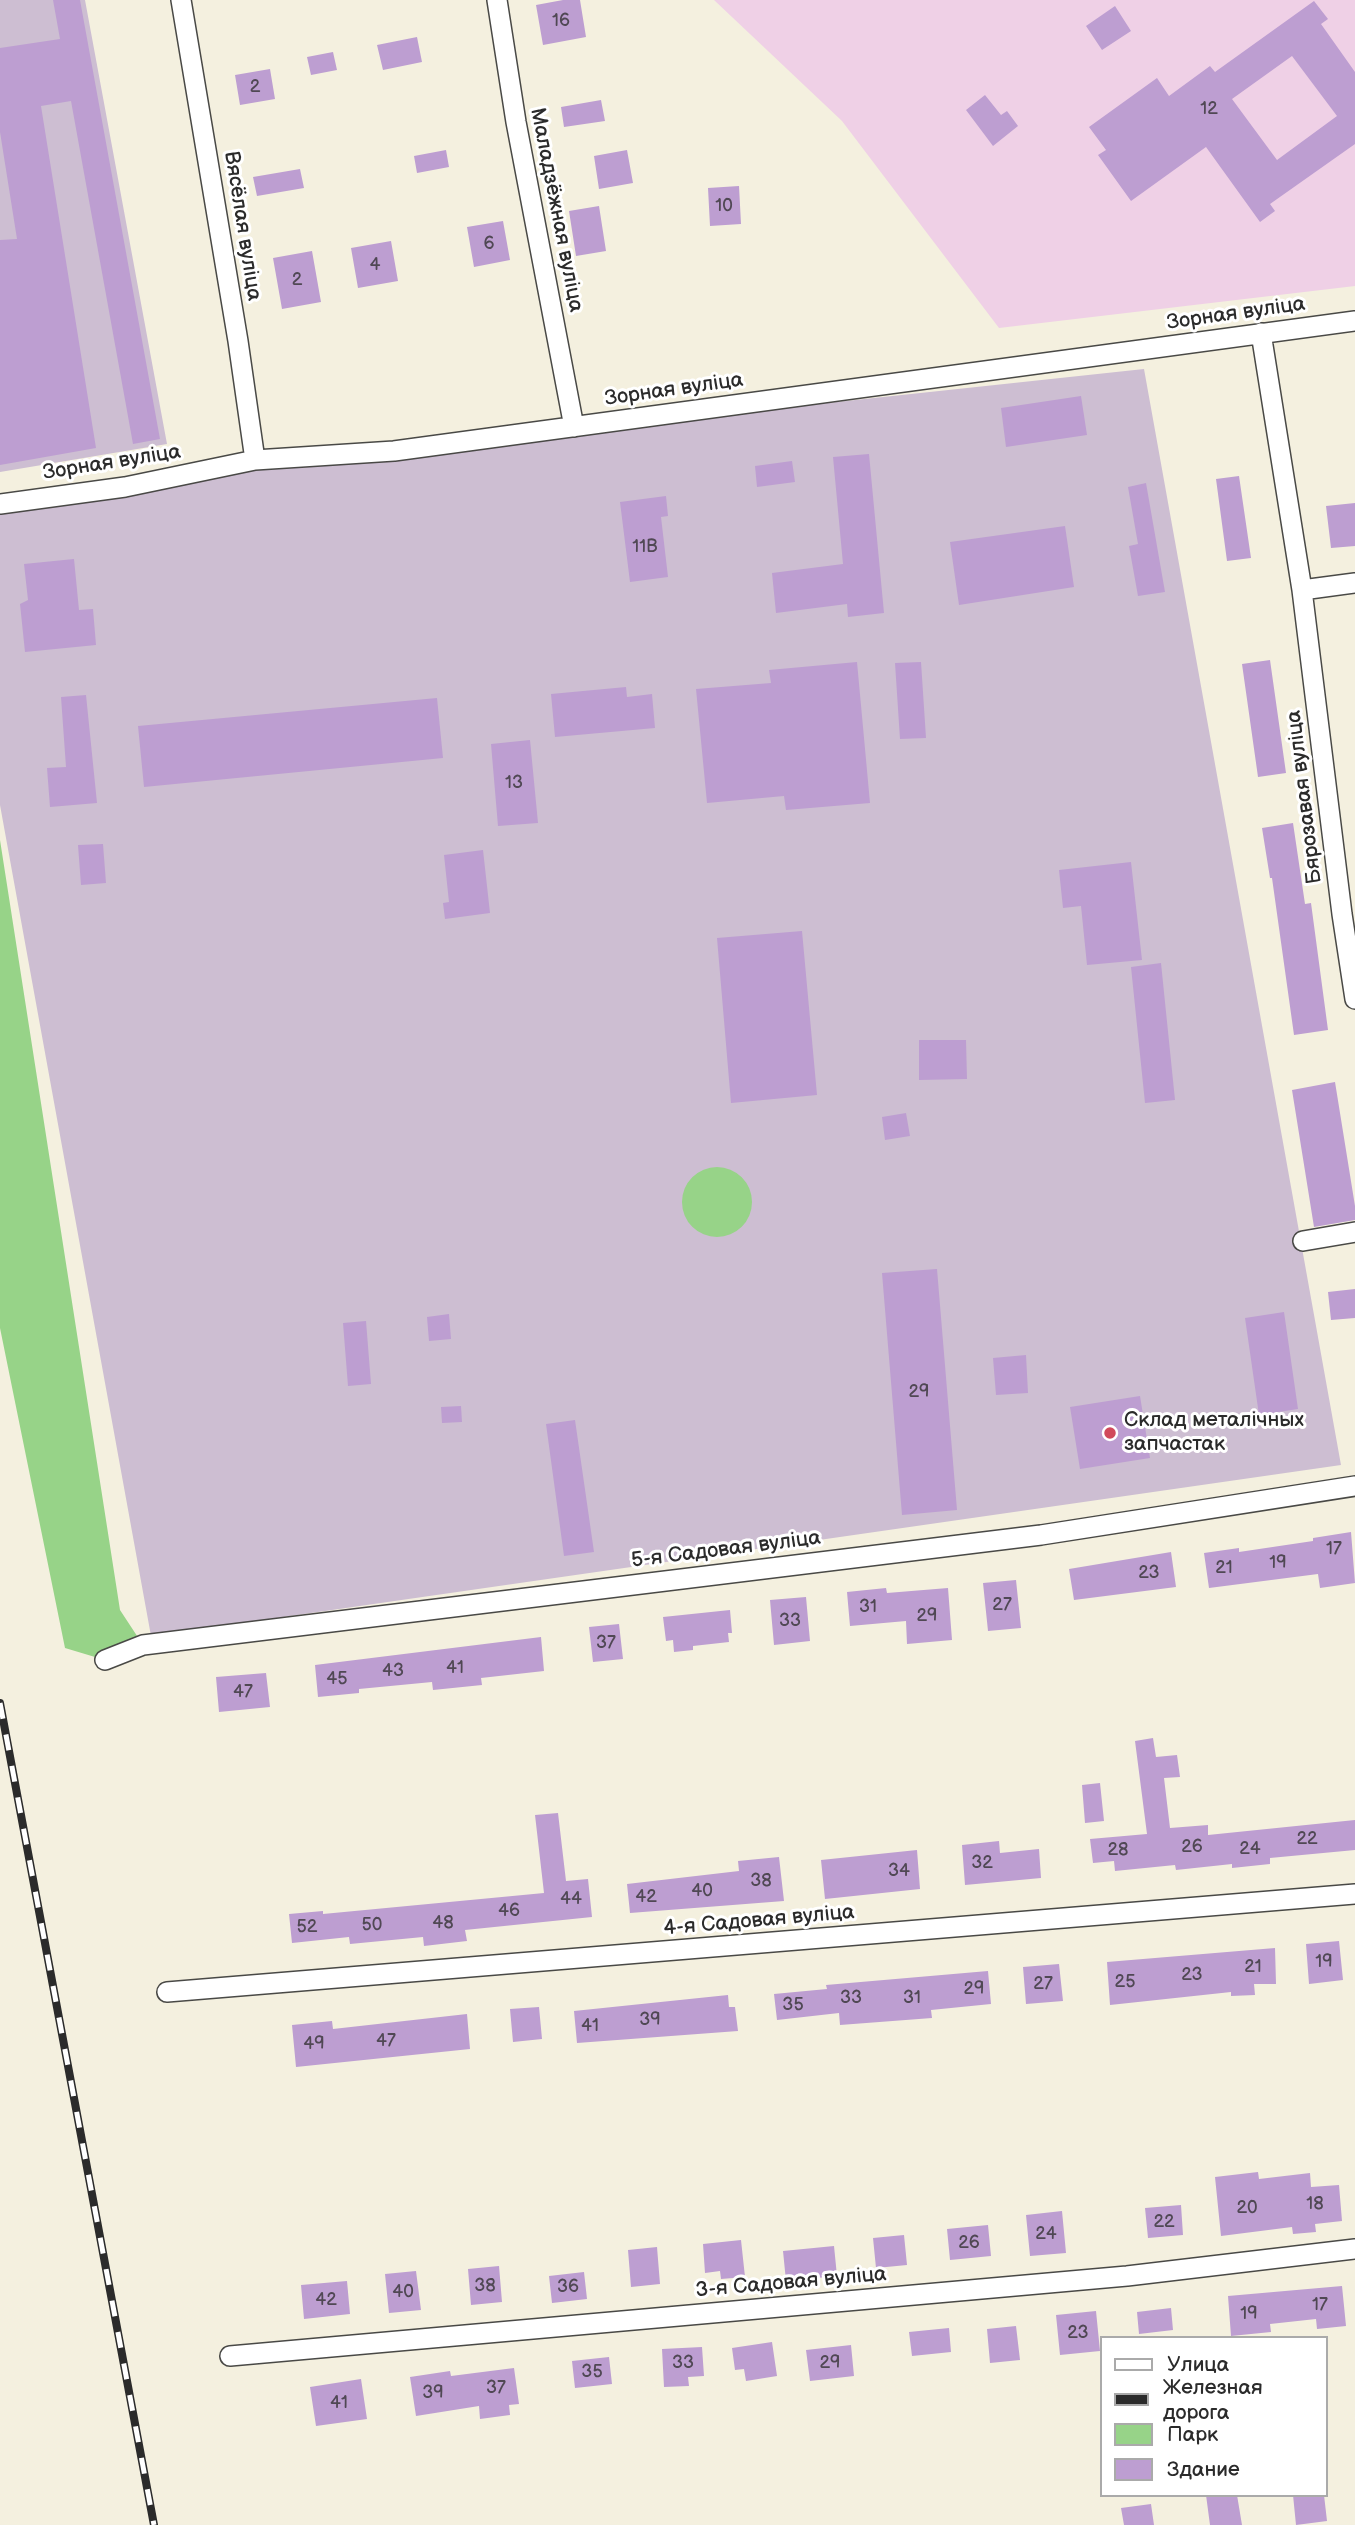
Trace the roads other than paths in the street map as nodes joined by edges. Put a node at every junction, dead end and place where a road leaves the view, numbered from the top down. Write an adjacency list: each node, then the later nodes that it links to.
1 (181, 0): 6 (street, Вясёлая вуліца)
2 (496, 0): 5 (street, Маладзёжная вуліца)
3 (1355, 321): 4 (street, Зорная вуліца)
4 (1261, 333): 5 (street, Зорная вуліца); 9 (street, Бярозавая вуліца)
5 (574, 427): 6 (street, Зорная вуліца)
6 (255, 460): 7 (street, Зорная вуліца)
7 (0, 504)
8 (1355, 583): 9 (street)
9 (1302, 590): 10 (street, Бярозавая вуліца)
10 (1355, 999)
11 (1355, 1232): 12 (street)
12 (1303, 1241)
13 (1355, 1486): 14 (street, 5-я Садовая вуліца)
14 (105, 1660)
15 (1355, 1894): 16 (street, 4-я Садовая вуліца)
16 (167, 1992)
17 (1355, 2249): 18 (street, 3-я Садовая вуліца)
18 (230, 2356)

